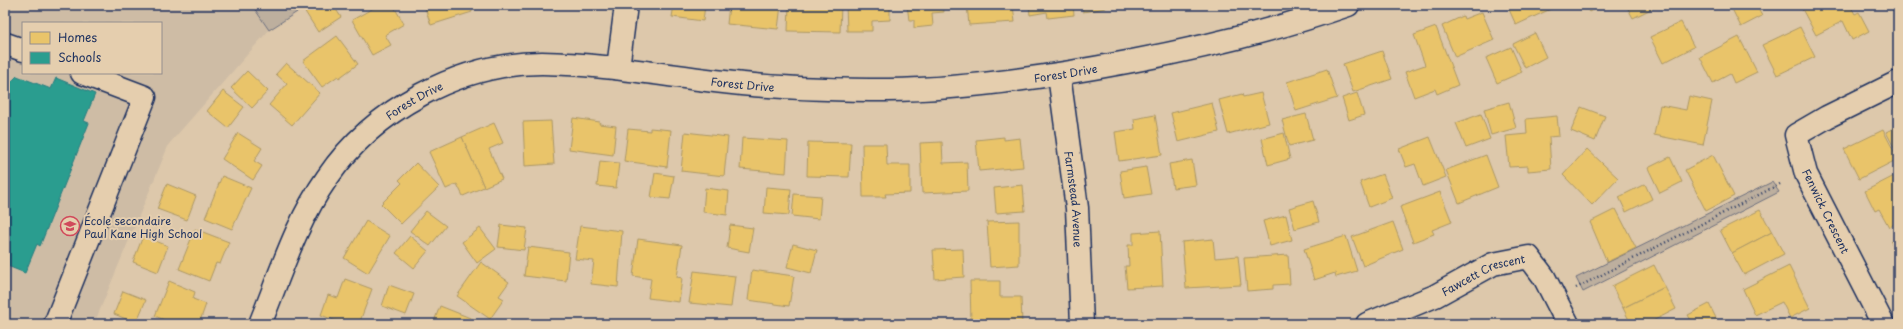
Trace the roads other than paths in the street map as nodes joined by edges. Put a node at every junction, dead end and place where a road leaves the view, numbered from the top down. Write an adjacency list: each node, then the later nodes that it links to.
1 (626, 5): 3 (street)
2 (1348, 5): 5 (street, Forest Drive)
3 (618, 68): 5 (street, Forest Drive); 8 (street, Forest Drive)
4 (85, 74): 7 (street)
5 (1059, 75): 9 (street, Farmstead Avenue)
6 (1898, 82): 12 (street, Fenwick Crescent)
7 (55, 324)
8 (260, 324)
9 (1082, 324)
10 (1367, 324): 11 (street, Fawcett Crescent)
11 (1568, 324)
12 (1883, 324)

